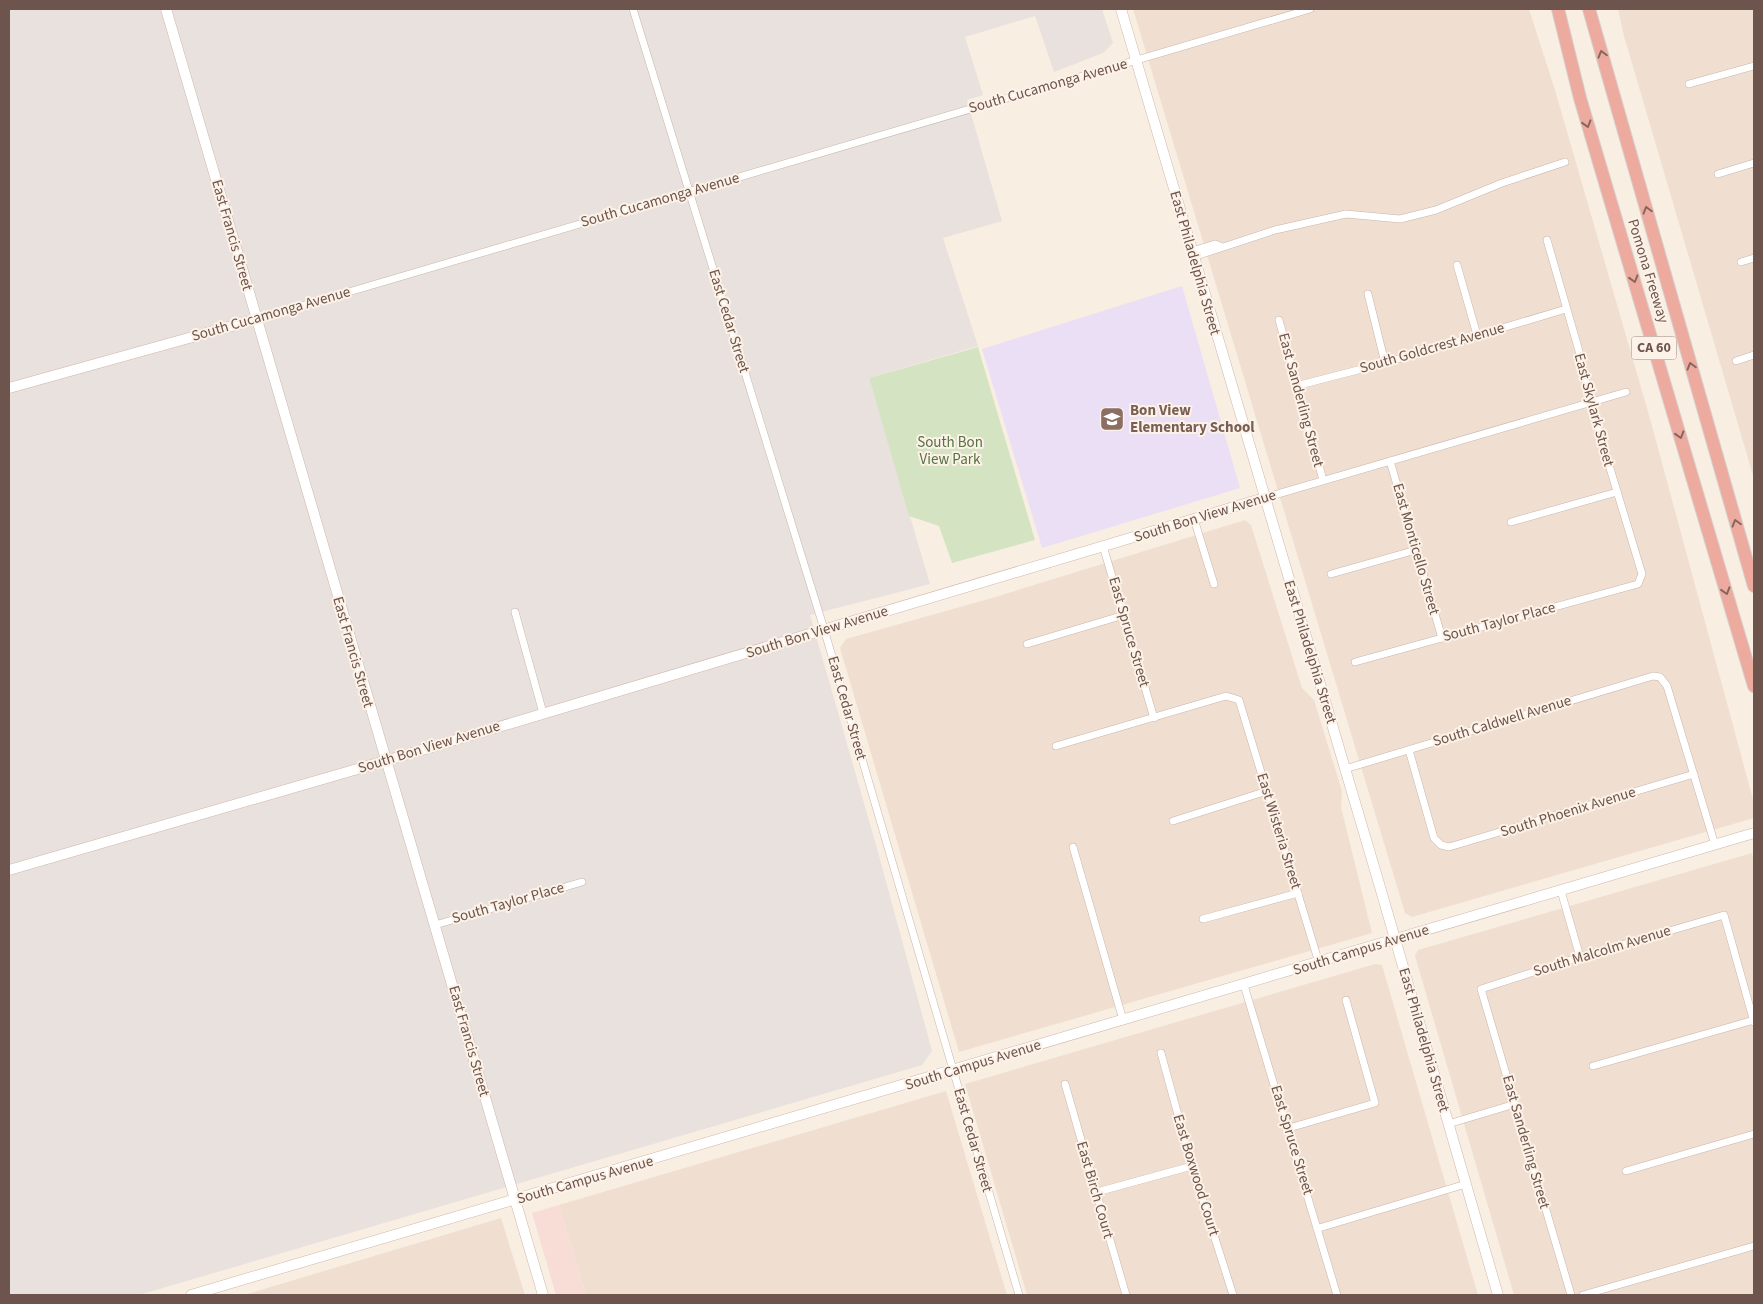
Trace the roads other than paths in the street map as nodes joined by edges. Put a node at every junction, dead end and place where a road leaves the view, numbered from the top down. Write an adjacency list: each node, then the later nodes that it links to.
1 (166, 9): 23 (street, East Francis Street)
2 (633, 9): 15 (street, East Cedar Street)
3 (1121, 9): 8 (street, East Philadelphia Street)
4 (1310, 9): 8 (street, South Cucamonga Avenue)
5 (1549, 9): 11 (highway)
6 (1558, 9): 11 (highway, Pomona Freeway / CA 60)
7 (1589, 9): 44 (highway, Pomona Freeway / CA 60, one-way to 7)
8 (1136, 60): 15 (street, South Cucamonga Avenue); 17 (street, East Philadelphia Street)
9 (1754, 66): 10 (street)
10 (1689, 84)
11 (1580, 98): 51 (highway, Pomona Freeway / CA 60, one-way to 51)
12 (1565, 162): 17 (street)
13 (1754, 163): 14 (street)
14 (1718, 174)
15 (690, 192): 23 (street, South Cucamonga Avenue); 47 (street, East Cedar Street)
16 (1547, 240): 22 (street, East Skylark Street)
17 (1193, 254): 36 (street, East Philadelphia Street)
18 (1754, 258): 19 (street)
19 (1741, 262)
20 (1457, 265): 25 (street)
21 (1368, 294): 28 (street)
22 (1566, 309): 25 (street, South Goldcrest Avenue); 32 (street, East Skylark Street)
23 (257, 319): 30 (street, South Cucamonga Avenue); 56 (street, East Francis Street)
24 (1279, 320): 29 (street, East Sanderling Street)
25 (1476, 334): 28 (street, South Goldcrest Avenue)
26 (1754, 355): 27 (street)
27 (1736, 360)
28 (1385, 363): 29 (street, South Goldcrest Avenue)
29 (1296, 386): 34 (street, East Sanderling Street)
30 (9, 388)
31 (1626, 392): 32 (street, South Bon View Avenue)
32 (1590, 402): 33 (street, South Bon View Avenue); 35 (street, East Skylark Street)
33 (1390, 461): 34 (street, South Bon View Avenue); 40 (street, East Monticello Street)
34 (1323, 480): 36 (street, South Bon View Avenue)
35 (1617, 492): 38 (street); 42 (street, East Skylark Street)
36 (1264, 498): 37 (street, South Bon View Avenue); 57 (street, East Philadelphia Street)
37 (1194, 519): 39 (street, South Bon View Avenue); 43 (street)
38 (1511, 522)
39 (1103, 546): 46 (street, East Spruce Street); 47 (street, South Bon View Avenue)
40 (1416, 550): 41 (street); 48 (street, East Monticello Street)
41 (1331, 574)
42 (1641, 579): 48 (street, South Taylor Place)
43 (1214, 584)
44 (1754, 586)
45 (516, 612): 52 (street)
46 (1124, 615): 49 (street); 53 (street, East Spruce Street)
47 (824, 630): 52 (street, South Bon View Avenue); 80 (street, East Cedar Street)
48 (1442, 638): 50 (street, South Taylor Place)
49 (1027, 644)
50 (1355, 662)
51 (1754, 686)
52 (543, 713): 56 (street, South Bon View Avenue)
53 (1154, 718): 54 (street); 59 (street, East Wisteria Street)
54 (1056, 746)
55 (1409, 750): 57 (street, South Caldwell Avenue); 58 (street, South Caldwell Avenue); 58 (street, South Phoenix Avenue)
56 (385, 760): 64 (street, South Bon View Avenue); 69 (street, East Francis Street)
57 (1345, 769): 70 (street, East Philadelphia Street)
58 (1694, 774): 62 (street)
59 (1267, 790): 60 (street); 67 (street, East Wisteria Street)
60 (1174, 821)
61 (1754, 833): 62 (street, South Campus Avenue)
62 (1715, 845): 66 (street, South Campus Avenue)
63 (1073, 847): 76 (street)
64 (9, 870)
65 (582, 882): 69 (street, South Taylor Place)
66 (1561, 891): 70 (street, South Campus Avenue); 71 (street)
67 (1298, 893): 68 (street); 72 (street, East Wisteria Street)
68 (1203, 919)
69 (435, 925): 90 (street, East Francis Street)
70 (1395, 940): 72 (street, South Campus Avenue); 83 (street, East Philadelphia Street)
71 (1580, 957): 74 (street, South Malcolm Avenue); 77 (street, South Malcolm Avenue)
72 (1319, 963): 73 (street, South Campus Avenue)
73 (1244, 985): 76 (street, South Campus Avenue); 84 (street, East Spruce Street)
74 (1481, 989): 82 (street, East Sanderling Street)
75 (1346, 1000): 84 (street)
76 (1123, 1020): 80 (street, South Campus Avenue)
77 (1754, 1021): 79 (street)
78 (1161, 1054): 86 (street, East Boxwood Court)
79 (1593, 1066)
80 (953, 1072): 90 (street, South Campus Avenue); 95 (street, East Cedar Street)
81 (1064, 1084): 89 (street, East Birch Court)
82 (1515, 1104): 83 (street); 100 (street, East Sanderling Street)
83 (1448, 1124): 88 (street, East Philadelphia Street)
84 (1289, 1128): 91 (street, East Spruce Street)
85 (1754, 1134): 87 (street)
86 (1192, 1166): 89 (street); 97 (street, East Boxwood Court)
87 (1626, 1171)
88 (1466, 1184): 91 (street); 99 (street, East Philadelphia Street)
89 (1097, 1192): 96 (street, East Birch Court)
90 (515, 1200): 93 (street, South Campus Avenue); 94 (street, East Francis Street)
91 (1318, 1228): 98 (street, East Spruce Street)
92 (1754, 1246): 101 (street)
93 (191, 1295)
94 (541, 1295)
95 (1019, 1295)
96 (1126, 1295)
97 (1233, 1295)
98 (1337, 1295)
99 (1498, 1295)
100 (1571, 1295)
101 (1583, 1295)

